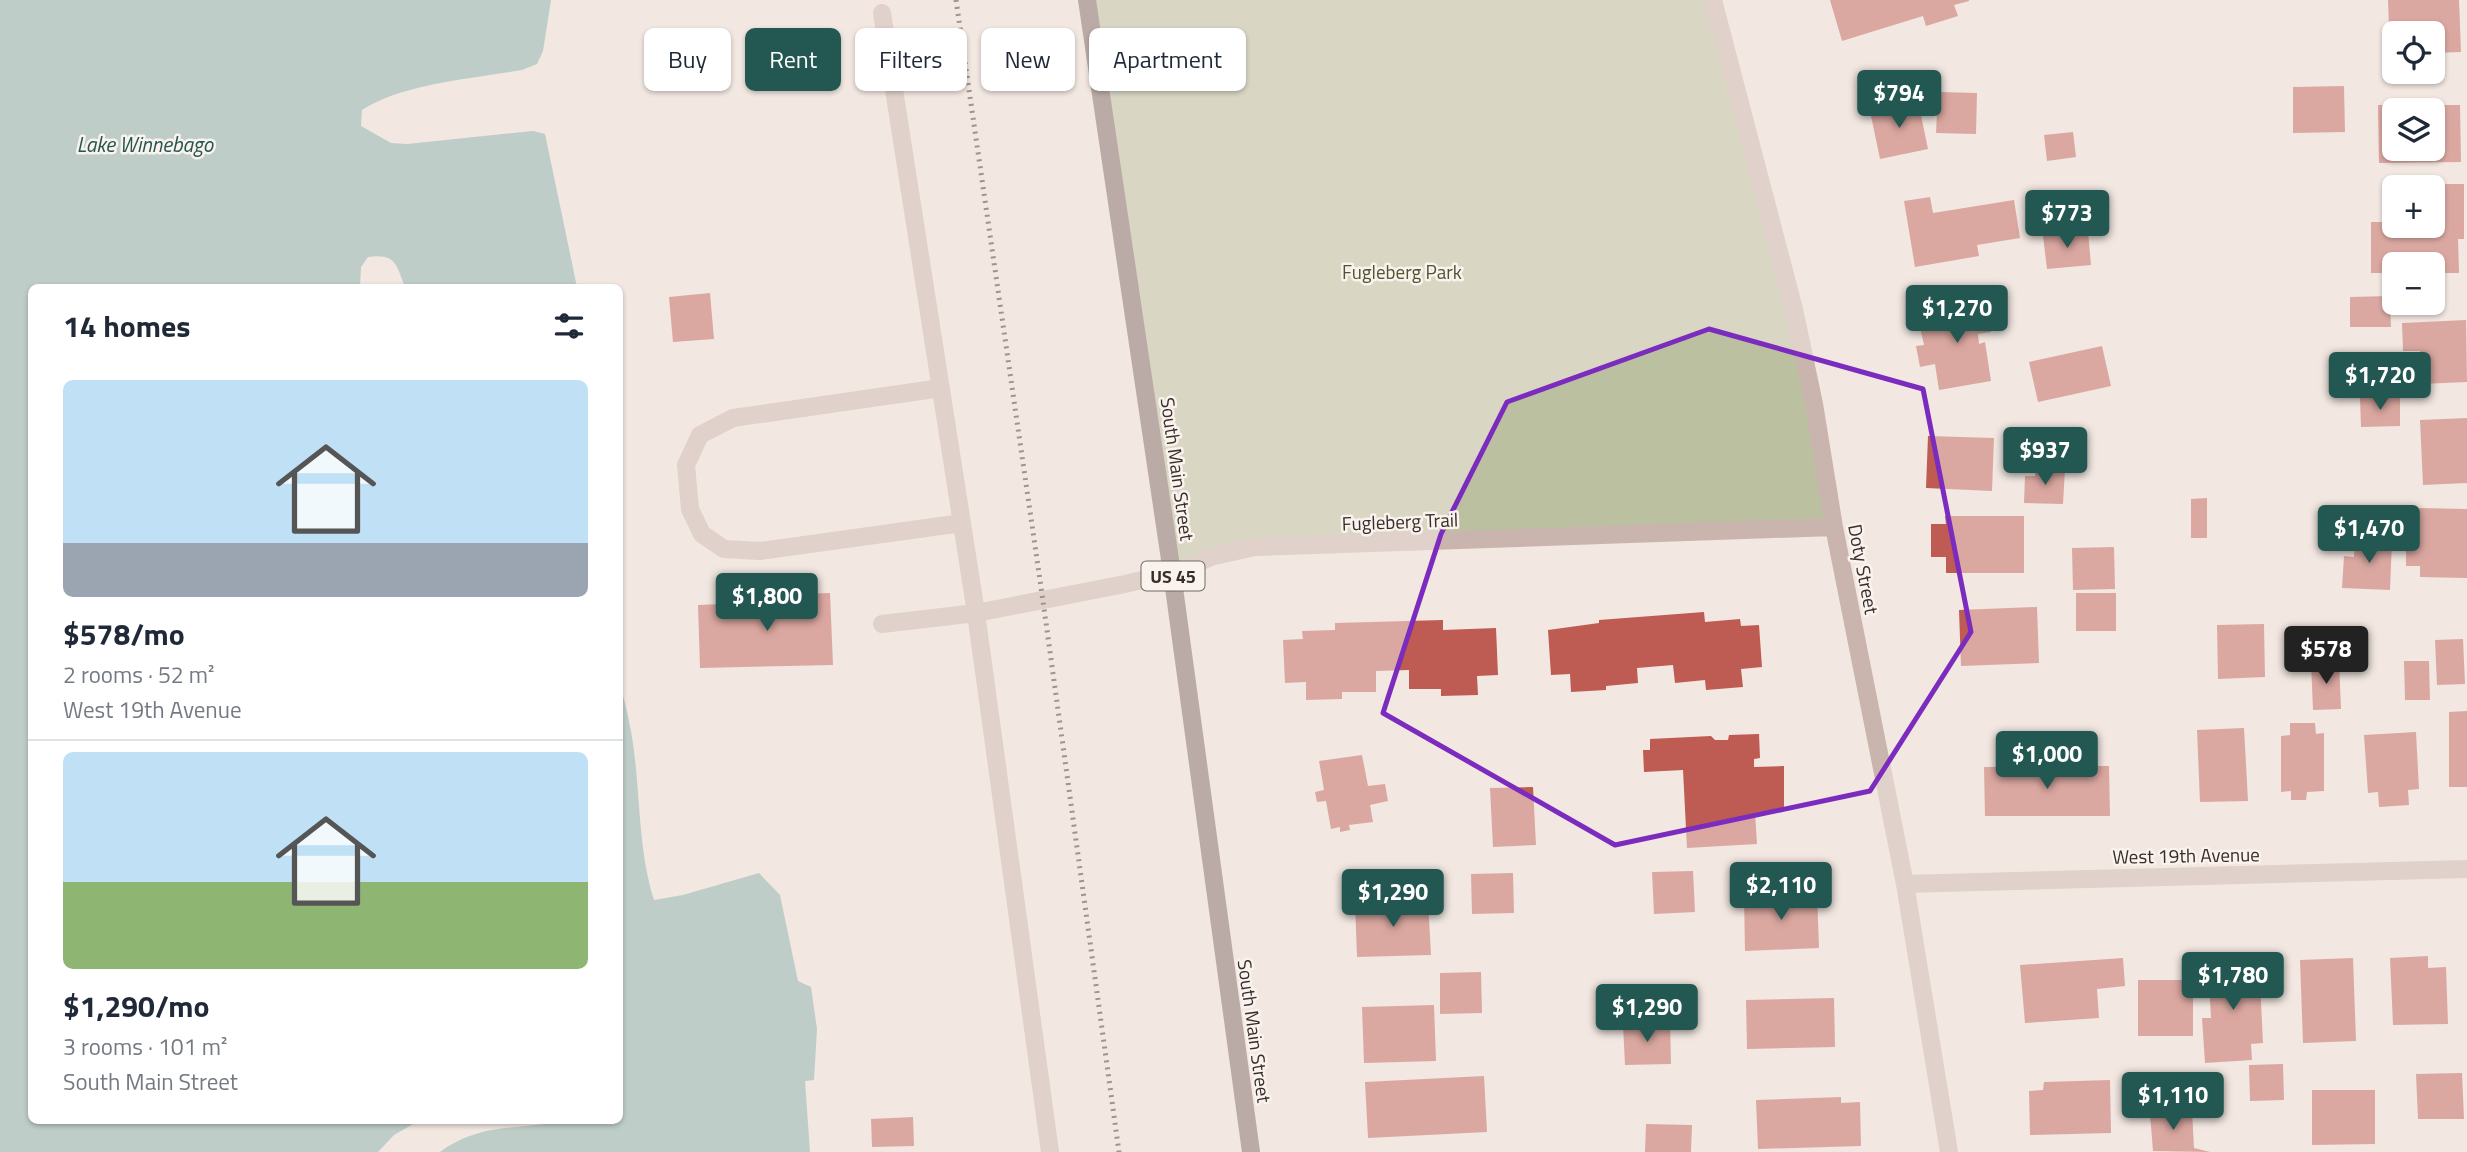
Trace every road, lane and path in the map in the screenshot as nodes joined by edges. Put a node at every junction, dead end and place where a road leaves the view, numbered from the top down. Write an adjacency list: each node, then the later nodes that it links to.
1 (1087, 0): 7 (main road, South Main Street / US 45)
2 (1713, 0): 6 (street, Doty Street)
3 (882, 13): 4 (street)
4 (941, 388): 5 (street); 5 (street)
5 (962, 523): 8 (street)
6 (1834, 527): 7 (street, Fugleberg Trail); 11 (street, Doty Street)
7 (1172, 573): 8 (street, Fugleberg Trail); 13 (main road, South Main Street / US 45)
8 (976, 613): 9 (street, Fugleberg Trail); 12 (street)
9 (882, 624)
10 (2467, 869): 11 (street, West 19th Avenue)
11 (1905, 884): 14 (street, Doty Street)
12 (1050, 1152)
13 (1251, 1152)
14 (1949, 1152)

